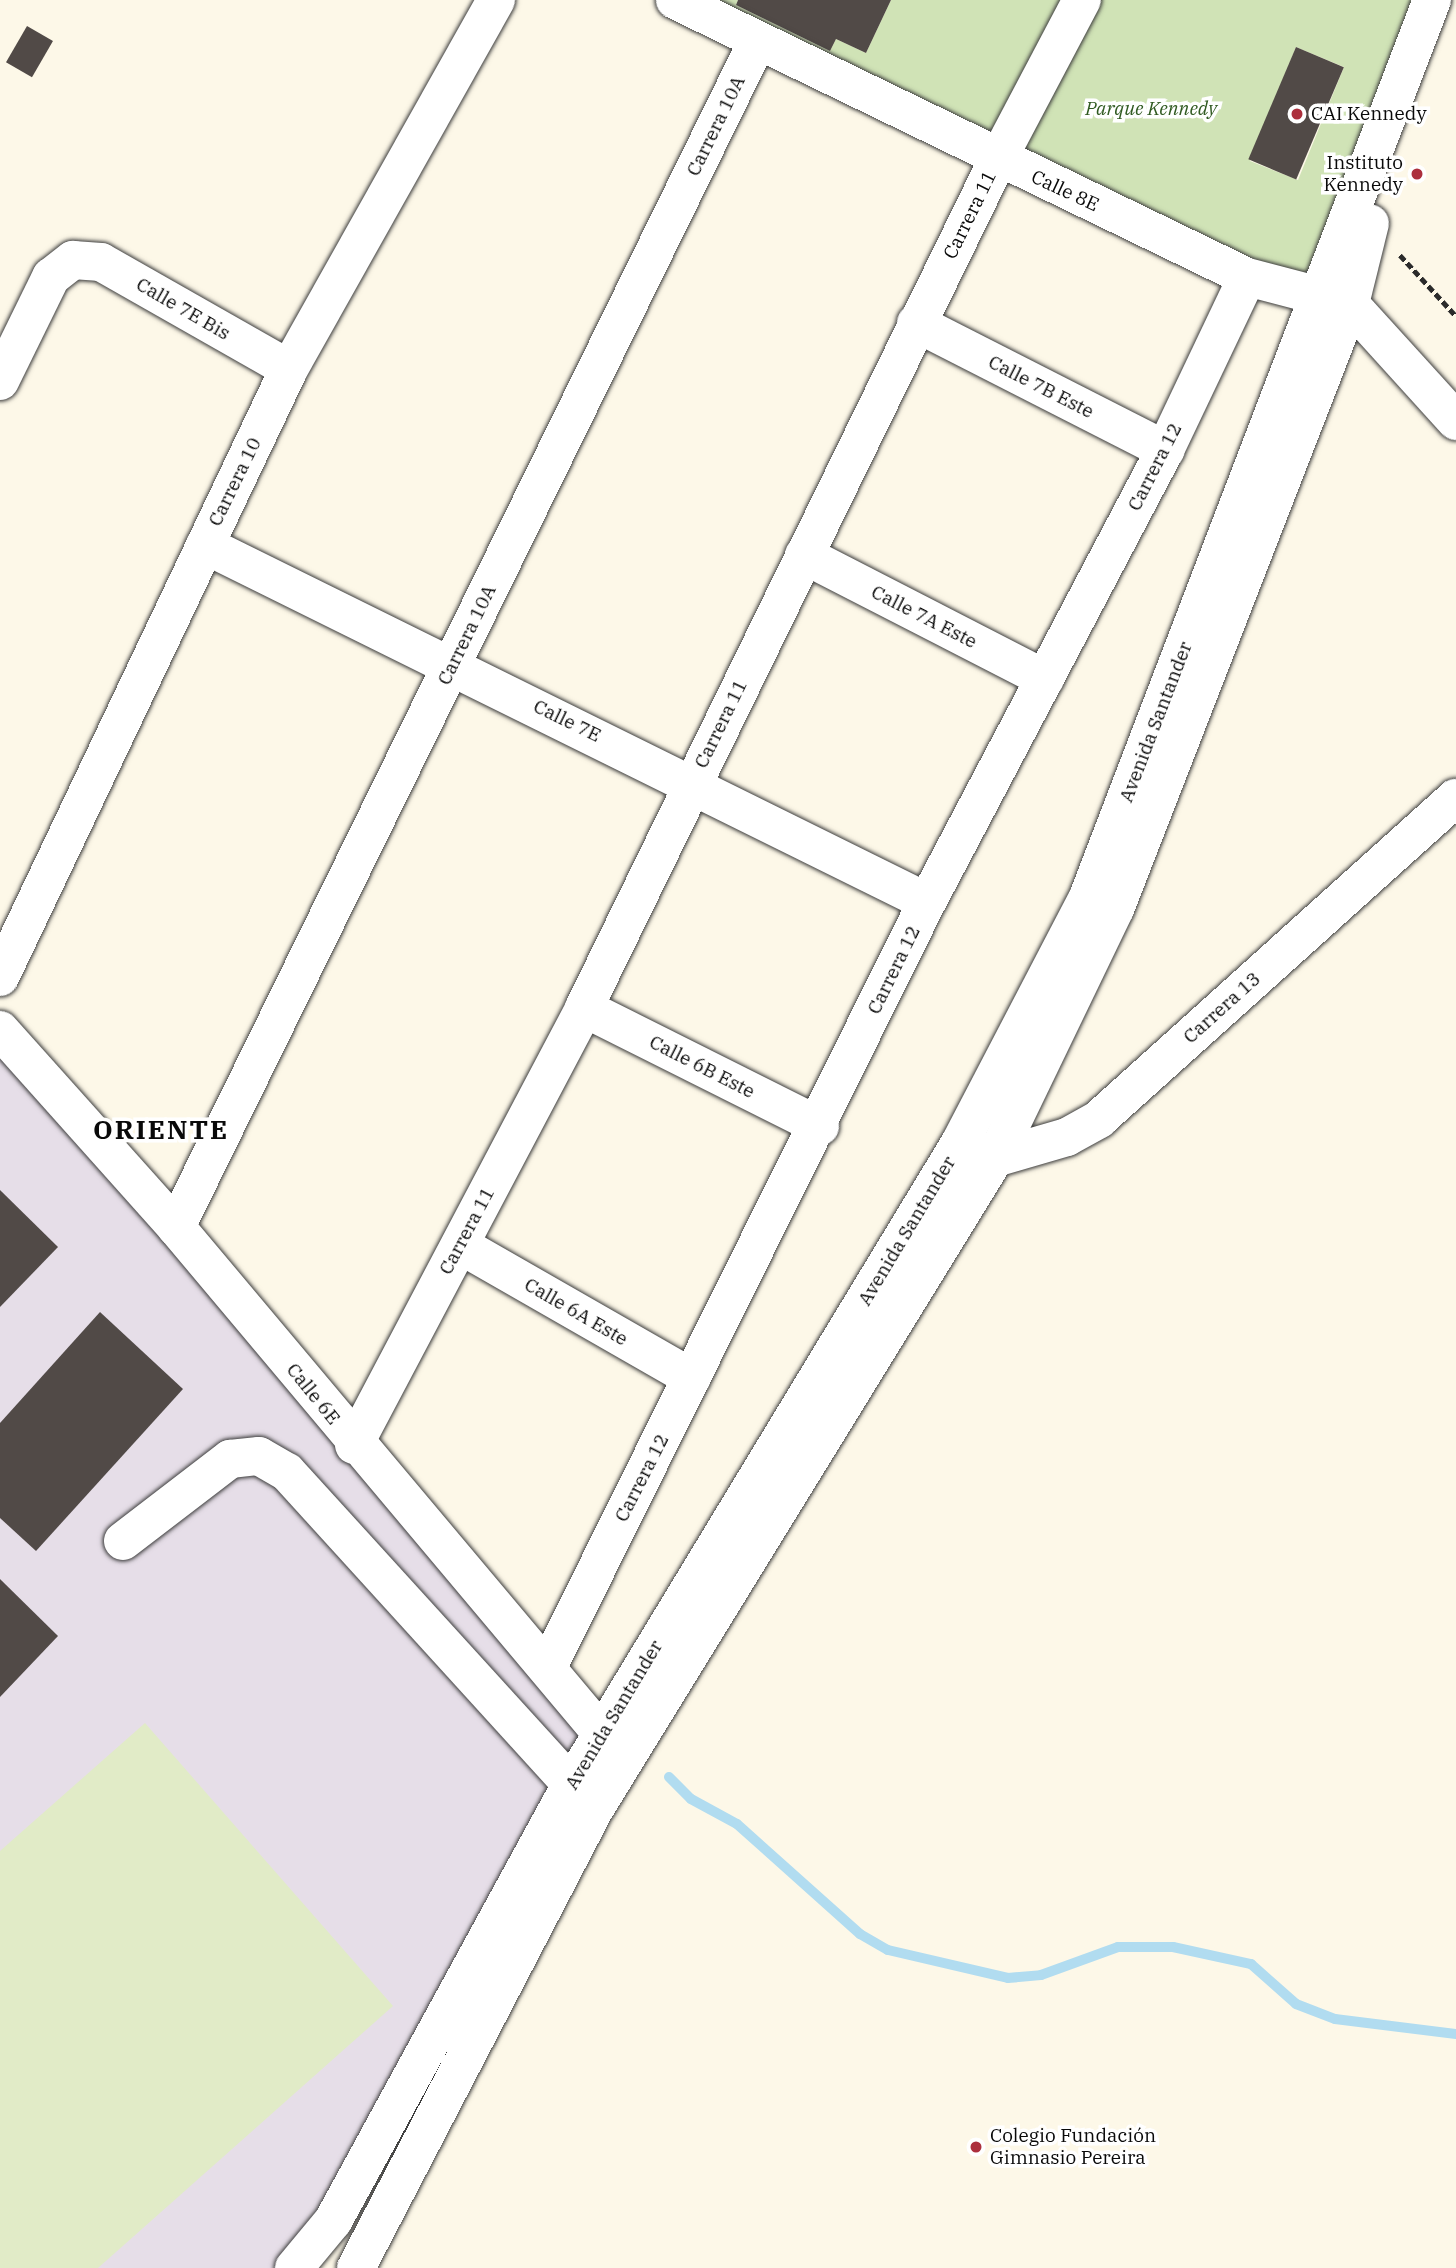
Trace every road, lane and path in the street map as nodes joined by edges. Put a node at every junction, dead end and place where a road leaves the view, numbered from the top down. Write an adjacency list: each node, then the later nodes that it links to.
1 (496, 0): 13 (street, Carrera 10)
2 (675, 0): 5 (street, Calle 8E)
3 (1082, 0): 7 (street, Carrera 11)
4 (1432, 0): 6 (street, Avenida Santander)
5 (757, 42): 7 (street, Calle 8E); 19 (street, Carrera 10A)
6 (1385, 126): 8 (street, Avenida Santander); 10 (street, Avenida Santander)
7 (998, 159): 9 (street, Calle 8E); 12 (street, Carrera 11)
8 (1371, 223): 10 (street, Avenida Santander); 11 (path)
9 (1247, 277): 10 (street, Calle 8E); 16 (street, Carrera 12)
10 (1336, 300): 15 (street); 28 (street, Avenida Santander); 29 (street, Avenida Santander)
11 (1456, 316)
12 (916, 323): 16 (street, Calle 7B Este); 18 (street, Carrera 11)
13 (289, 369): 14 (street, Calle 7E Bis); 17 (street, Carrera 10)
14 (0, 381)
15 (1456, 421)
16 (1165, 450): 20 (street, Carrera 12)
17 (205, 545): 19 (street, Calle 7E); 24 (street, Carrera 10)
18 (804, 555): 20 (street, Calle 7A Este); 21 (street, Carrera 11)
19 (453, 664): 21 (street, Calle 7E); 30 (street, Carrera 10A)
20 (1045, 679): 23 (street, Carrera 12)
21 (692, 783): 23 (street, Calle 7E); 25 (street, Carrera 11)
22 (1456, 798): 29 (street, Carrera 13)
23 (927, 902): 27 (street, Carrera 12)
24 (0, 977)
25 (584, 1008): 27 (street, Calle 6B Este); 31 (street, Carrera 11)
26 (0, 1030): 30 (street, Calle 6E)
27 (820, 1126): 32 (street, Carrera 12)
28 (960, 1143): 29 (street); 36 (street, Avenida Santander)
29 (995, 1158): 36 (street, Avenida Santander)
30 (176, 1227): 33 (street, Calle 6E)
31 (460, 1245): 32 (street, Calle 6A Este); 33 (street, Carrera 11)
32 (692, 1378): 35 (street, Carrera 12)
33 (354, 1445): 35 (street, Calle 6E)
34 (123, 1541): 37 (street)
35 (548, 1667): 36 (street, Calle 6E)
36 (614, 1745): 37 (street, Avenida Santander)
37 (583, 1798): 38 (street, Avenida Santander); 39 (street, Avenida Santander)
38 (294, 2268)
39 (356, 2268)

